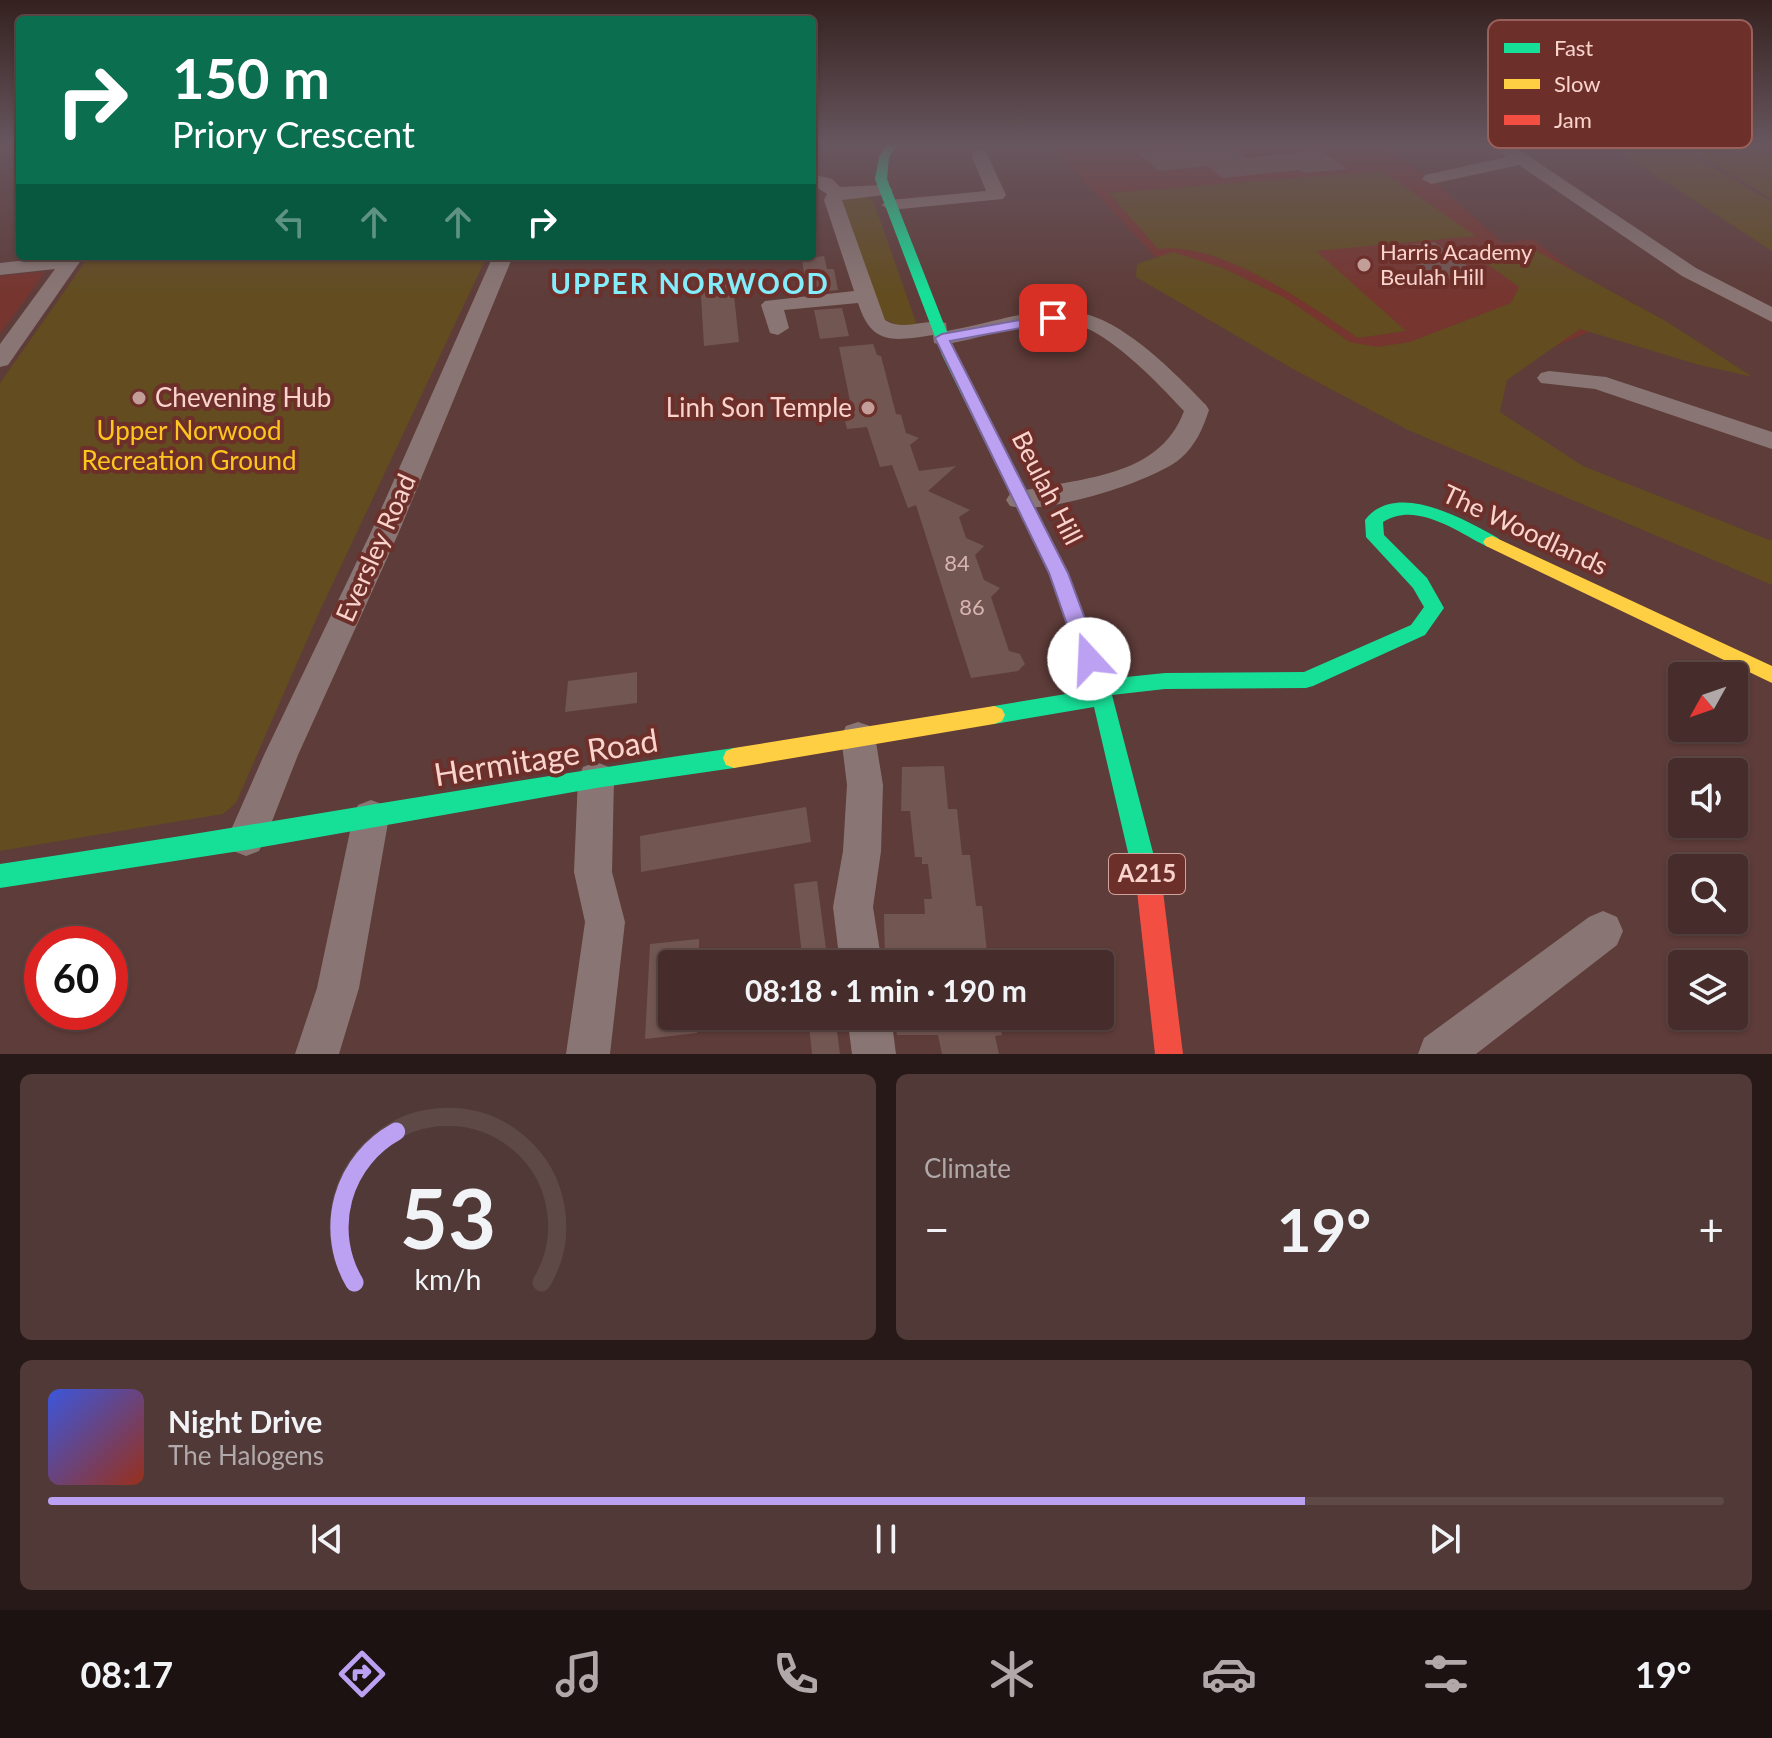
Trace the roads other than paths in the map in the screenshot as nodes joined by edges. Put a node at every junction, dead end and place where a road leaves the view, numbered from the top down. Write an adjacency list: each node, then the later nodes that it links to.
1 (835, 194): 11 (street)
2 (848, 194): 6 (street)
3 (886, 194): 6 (street, Beulah Hill / A215)
4 (997, 194): 6 (street)
5 (1572, 194): 12 (street)
6 (887, 198): 14 (street, Beulah Hill / A215)
7 (65, 260): 10 (street)
8 (71, 260): 15 (street)
9 (501, 260): 24 (street, Eversley Road)
10 (0, 269)
11 (865, 296): 13 (street); 14 (street)
12 (1772, 316)
13 (778, 328)
14 (940, 333): 18 (street, Beulah Hill / A215); 18 (street)
15 (0, 360)
16 (1549, 378): 17 (street)
17 (1772, 441)
18 (1020, 500): 20 (street, Beulah Hill / A215)
19 (1772, 675): 20 (street, The Woodlands)
20 (1101, 693): 21 (street, Hermitage Road); 32 (street, Beulah Hill / A215)
21 (858, 736): 22 (street, Hermitage Road); 27 (street)
22 (596, 778): 23 (street, Hermitage Road); 30 (street)
23 (371, 817): 24 (street, Hermitage Road); 29 (street)
24 (246, 839): 25 (street, Hermitage Road)
25 (0, 876)
26 (1603, 931): 33 (street)
27 (859, 950)
28 (871, 1030): 31 (street)
29 (317, 1054)
30 (588, 1054)
31 (874, 1054)
32 (1169, 1054)
33 (1440, 1054)

